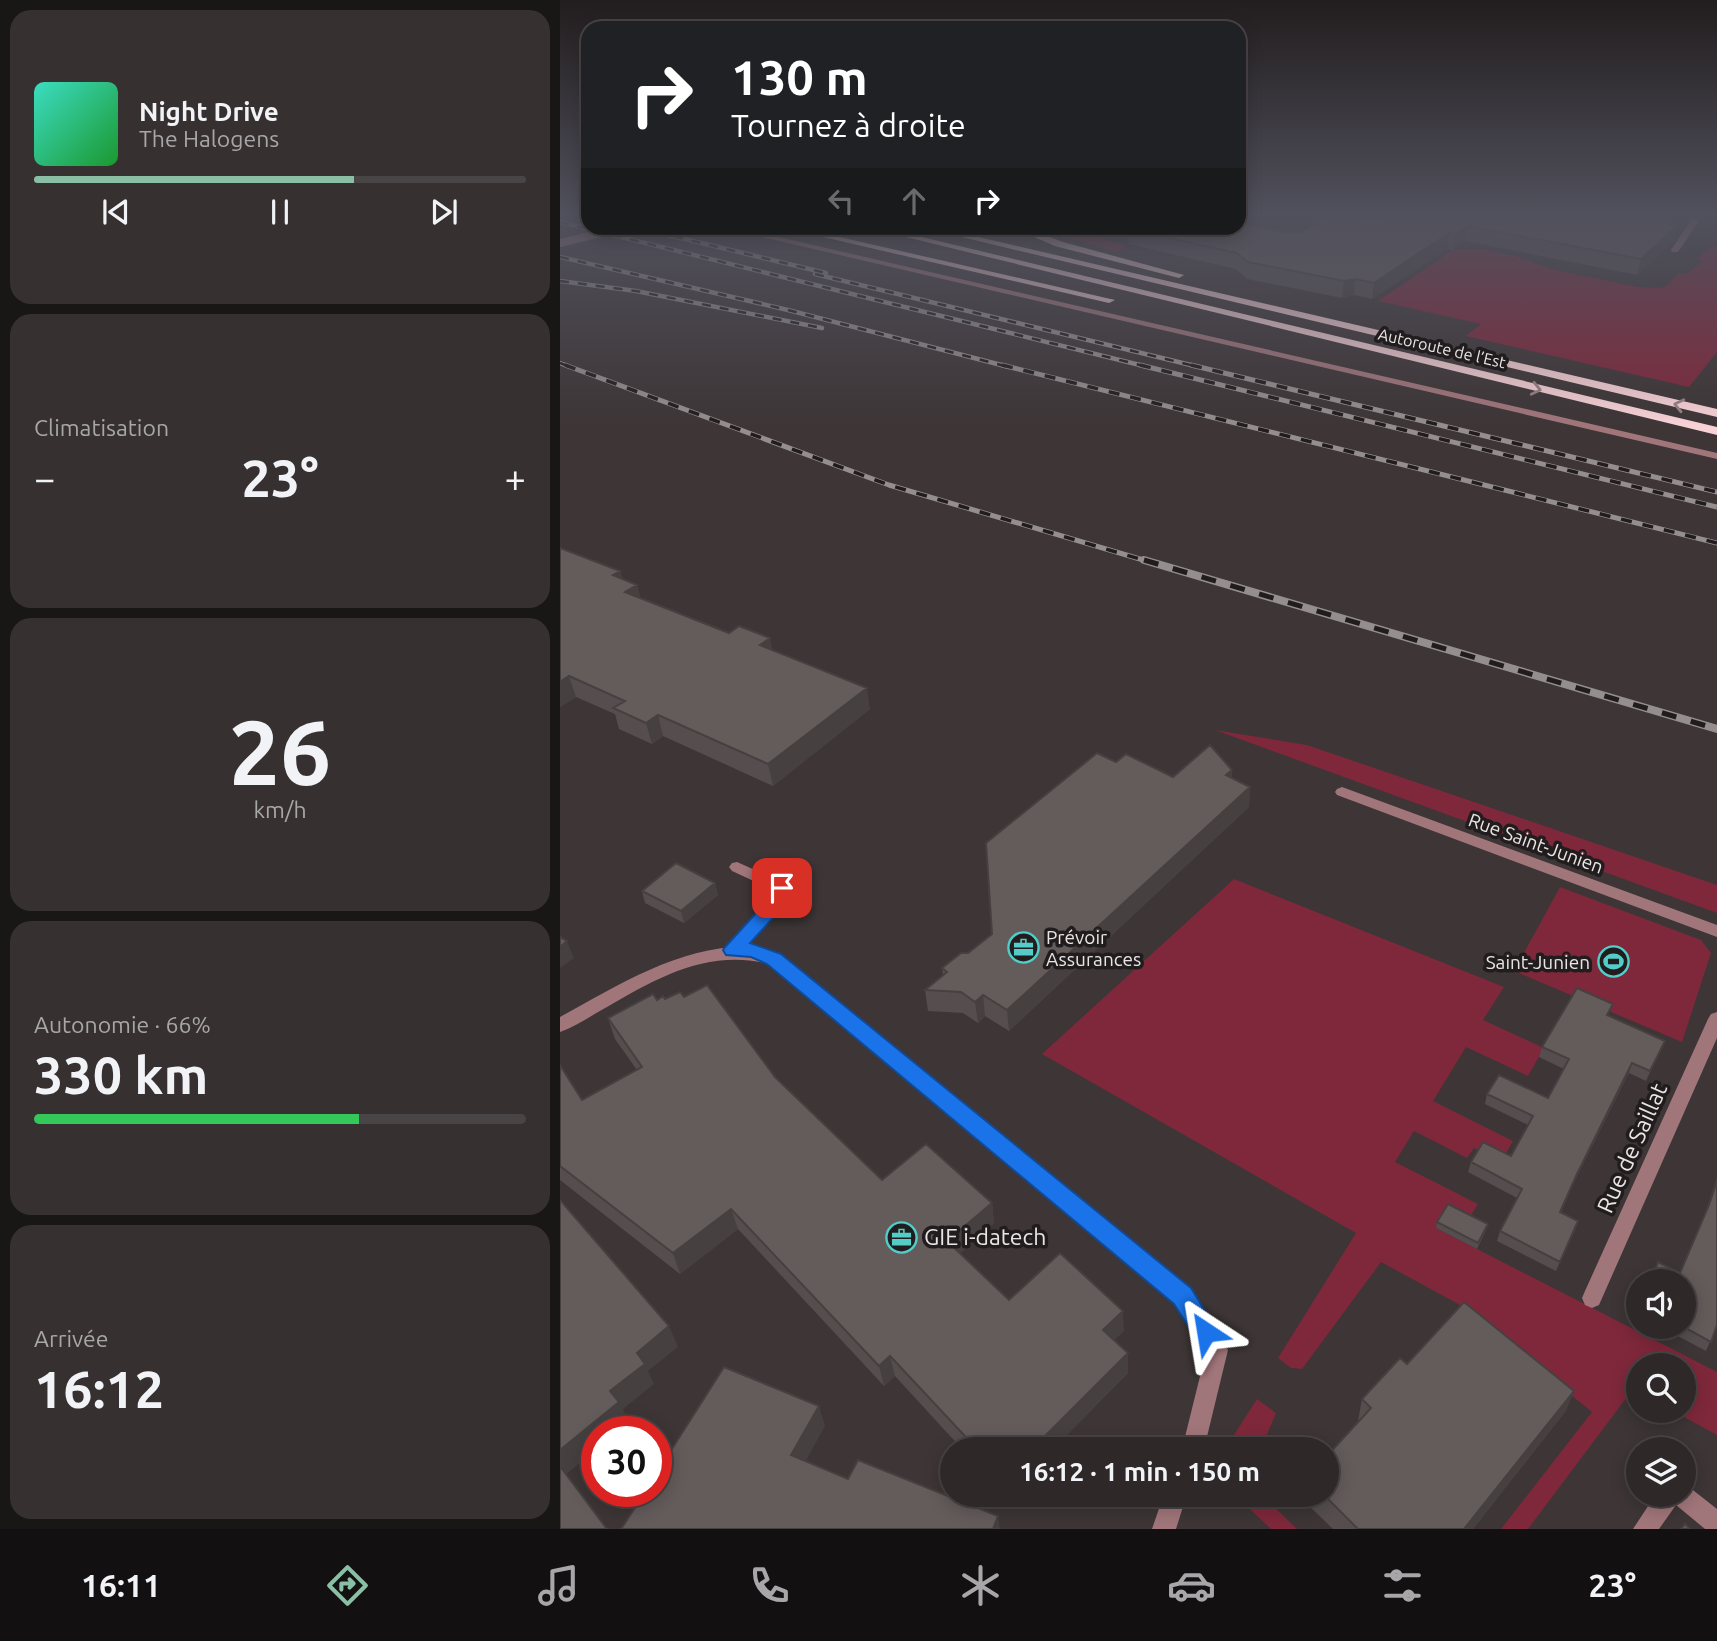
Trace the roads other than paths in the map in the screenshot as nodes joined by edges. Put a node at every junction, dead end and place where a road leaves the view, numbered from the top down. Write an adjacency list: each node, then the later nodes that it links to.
1 (975, 284): 12 (street)
2 (1041, 284): 6 (highway)
3 (1106, 284): 9 (highway, Autoroute de l’Est)
4 (1166, 284): 8 (highway, Autoroute de l’Est)
5 (1214, 284): 8 (highway)
6 (1116, 301)
7 (1197, 319): 9 (highway)
8 (1405, 341): 10 (highway, Autoroute de l’Est, one-way to 8)
9 (1470, 373): 11 (highway, Autoroute de l’Est, one-way to 11)
10 (1717, 413)
11 (1717, 431)
12 (1717, 456)
13 (1342, 792): 15 (street, Rue Saint-Junien)
14 (737, 867): 16 (street)
15 (1717, 931)
16 (732, 950): 18 (street); 20 (street)
17 (1717, 1018): 19 (street, Rue de Saillat)
18 (560, 1025)
19 (1592, 1298)
20 (1196, 1437)
21 (1696, 1506): 24 (street)
22 (1172, 1507): 25 (street)
23 (1661, 1507): 26 (street)
24 (1717, 1524)
25 (1164, 1529)
26 (1645, 1529)

